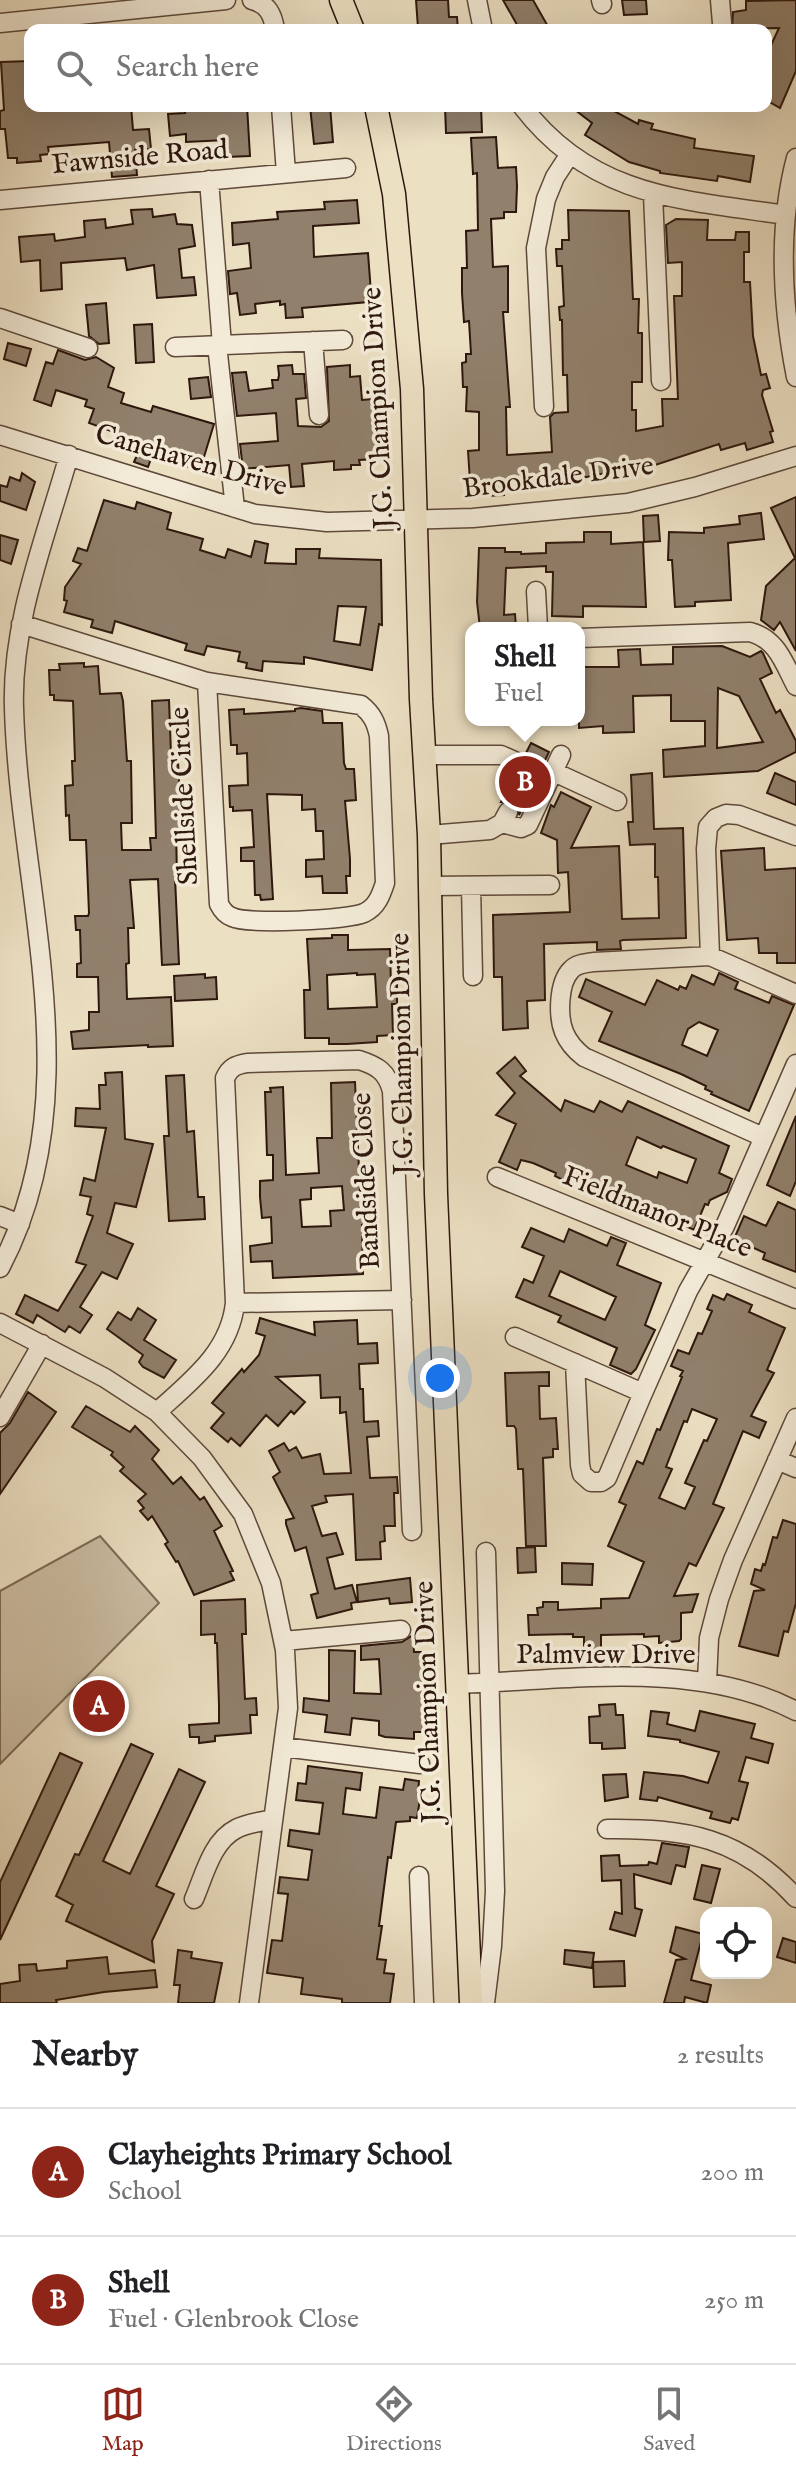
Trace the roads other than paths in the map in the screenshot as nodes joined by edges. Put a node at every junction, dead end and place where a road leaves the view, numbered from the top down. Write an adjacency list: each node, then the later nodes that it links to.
1 (226, 0): 6 (street)
2 (252, 0): 8 (street)
3 (341, 0): 9 (main road)
4 (477, 0): 10 (street)
5 (720, 0): 7 (street)
6 (0, 23)
7 (722, 23)
8 (274, 24)
9 (351, 24)
10 (482, 24)
11 (281, 112): 17 (street)
12 (377, 112): 36 (main road, J.G. Champion Drive)
13 (527, 112): 14 (street)
14 (570, 154): 19 (street); 30 (street)
15 (796, 158): 21 (street)
16 (346, 168): 17 (street, Fawnside Road)
17 (286, 173): 18 (street, Fawnside Road)
18 (209, 180): 20 (street, Fawnside Road); 25 (street)
19 (653, 194): 21 (street); 29 (street)
20 (0, 200)
21 (786, 215): 28 (street)
22 (0, 318): 27 (street)
23 (343, 340): 24 (street)
24 (313, 341): 25 (street); 31 (street)
25 (219, 345): 26 (street); 35 (street)
26 (175, 347)
27 (88, 348)
28 (796, 377)
29 (661, 381)
30 (544, 407)
31 (319, 415)
32 (0, 435): 33 (street, Canehaven Drive)
33 (69, 455): 35 (street, Canehaven Drive); 39 (street)
34 (796, 456): 36 (street, Brookdale Drive)
35 (235, 508): 36 (street, Canehaven Drive)
36 (417, 520): 43 (main road, J.G. Champion Drive)
37 (536, 591): 38 (street)
38 (538, 622)
39 (21, 624): 41 (street, Shellside Circle); 45 (street)
40 (585, 638): 42 (street)
41 (207, 682): 41 (street, Shellside Circle)
42 (796, 686)
43 (424, 755): 44 (street); 47 (main road, J.G. Champion Drive)
44 (519, 763)
45 (10, 790): 59 (street)
46 (617, 801): 47 (street)
47 (429, 835): 50 (main road, J.G. Champion Drive)
48 (796, 836): 52 (street)
49 (550, 885): 51 (street)
50 (430, 886): 51 (street); 81 (main road, J.G. Champion Drive)
51 (471, 886): 53 (street)
52 (710, 956): 54 (street); 56 (street)
53 (473, 976)
54 (796, 994)
55 (796, 1064): 56 (street)
56 (763, 1137): 60 (street)
57 (497, 1177): 60 (street, Fieldmanor Place)
58 (0, 1216): 59 (street)
59 (20, 1224): 61 (street)
60 (705, 1263): 62 (street, Fieldmanor Place); 69 (street)
61 (0, 1268)
62 (796, 1299)
63 (402, 1300): 64 (street, Bandside Close); 64 (street, Bandside Close); 75 (street, Bandside Close)
64 (235, 1303): 70 (street, Bandside Close)
65 (0, 1323): 67 (street)
66 (515, 1337): 68 (street)
67 (42, 1344): 70 (street); 71 (street)
68 (575, 1363): 69 (street); 69 (street)
69 (643, 1393)
70 (157, 1412): 78 (street)
71 (0, 1417)
72 (796, 1418): 73 (street)
73 (777, 1460): 74 (street); 79 (street)
74 (796, 1468)
75 (412, 1531)
76 (486, 1552): 80 (street)
77 (401, 1630): 78 (street)
78 (284, 1641): 83 (street)
79 (707, 1682): 80 (street, Palmview Drive); 82 (street, Palmview Drive)
80 (489, 1683): 81 (street, Palmview Drive); 93 (street)
81 (458, 1684): 92 (main road, J.G. Champion Drive)
82 (796, 1711)
83 (283, 1747): 84 (street); 85 (street)
84 (420, 1764)
85 (273, 1819): 89 (street); 90 (street)
86 (607, 1829): 88 (street)
87 (419, 1876): 91 (street)
88 (796, 1898)
89 (194, 1899)
90 (249, 2003)
91 (424, 2003)
92 (471, 2003)
93 (485, 2003)

